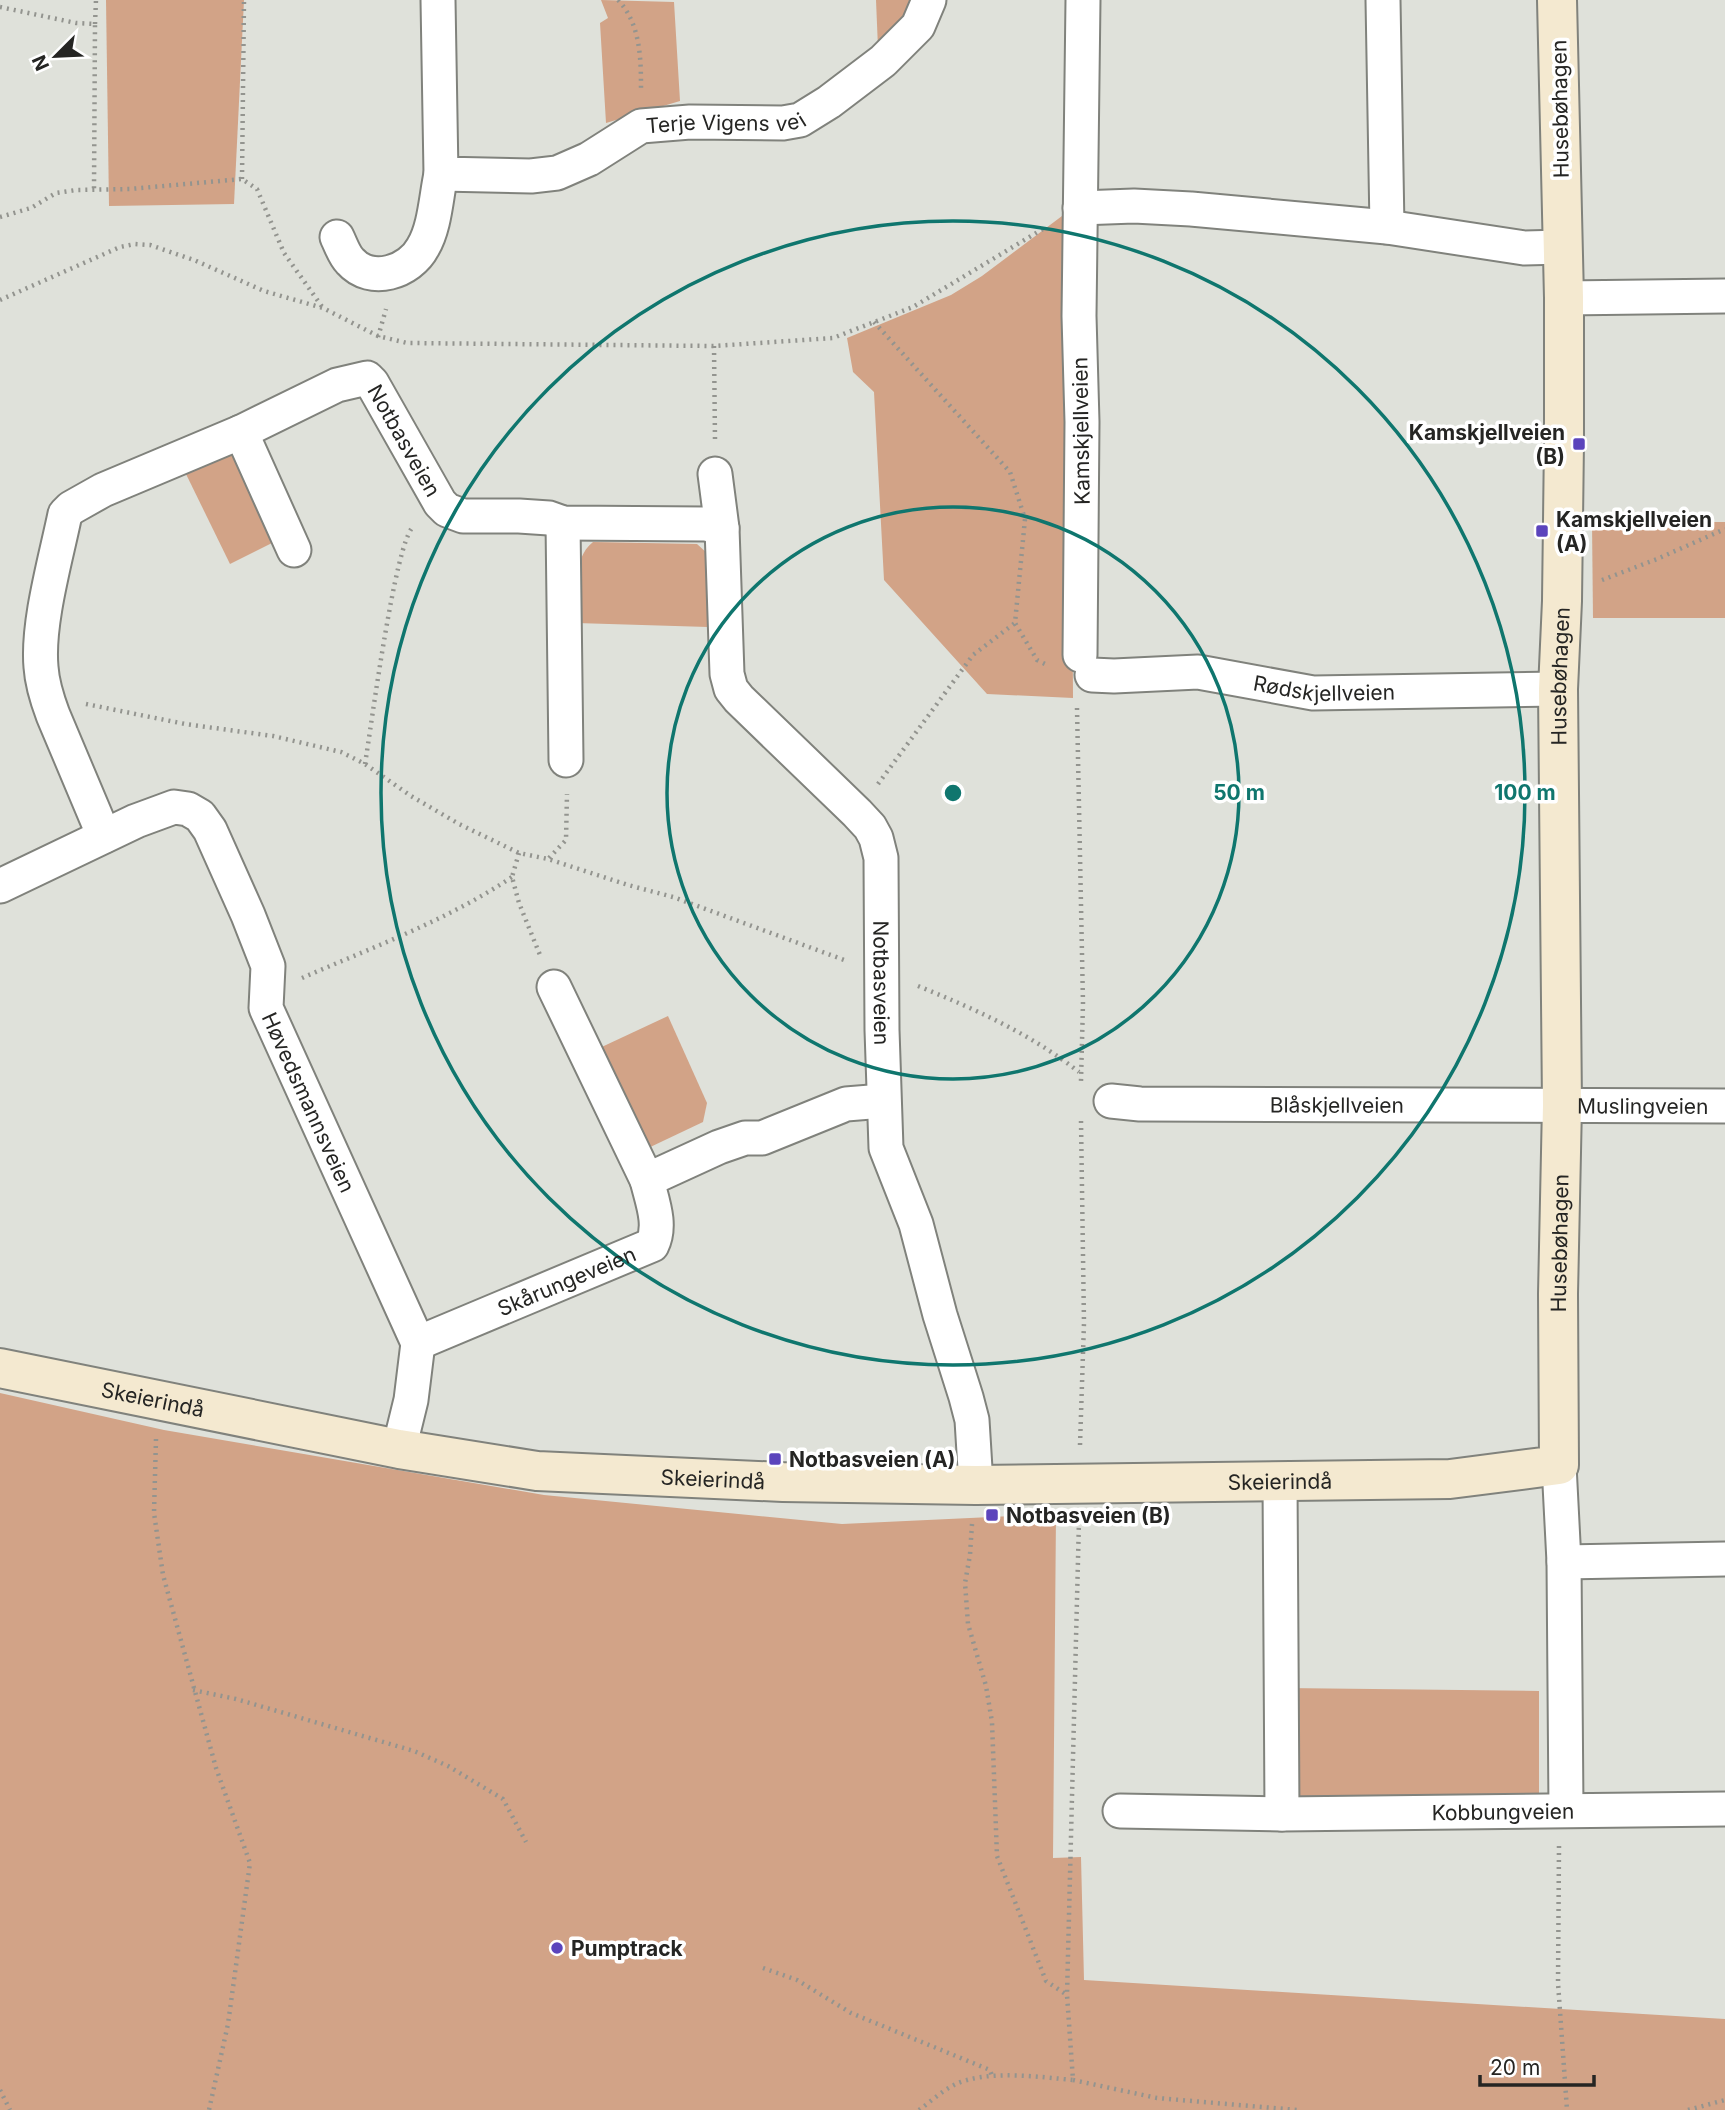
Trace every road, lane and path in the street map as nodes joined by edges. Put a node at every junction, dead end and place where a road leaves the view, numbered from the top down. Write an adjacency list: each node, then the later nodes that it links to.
1 (96, 0): 10 (path)
2 (244, 0): 13 (path)
3 (438, 0): 12 (street)
4 (618, 0): 11 (path)
5 (929, 0): 11 (street, Terje Vigens vei)
6 (1083, 0): 15 (street, Kamskjellveien)
7 (1383, 0): 17 (street)
8 (1558, 0): 19 (street, Husebøhagen)
9 (0, 7): 10 (path)
10 (95, 24): 14 (path)
11 (641, 126): 12 (street, Terje Vigens vei)
12 (440, 174): 18 (street)
13 (242, 179): 14 (path); 23 (path)
14 (94, 189): 16 (path)
15 (1080, 208): 17 (street); 24 (path); 35 (street, Kamskjellveien)
16 (0, 217)
17 (1387, 227): 19 (street)
18 (337, 237)
19 (1563, 247): 21 (street, Husebøhagen)
20 (1725, 296): 21 (street)
21 (1564, 298): 36 (street, Husebøhagen)
22 (0, 300): 23 (path)
23 (323, 308): 25 (path)
24 (874, 322): 25 (path); 34 (path)
25 (714, 346): 27 (path)
26 (241, 432): 28 (street, Notbasveien); 32 (street); 37 (street)
27 (715, 474): 30 (street, Notbasveien)
28 (440, 503): 29 (street, Notbasveien); 39 (path)
29 (563, 523): 30 (street, Notbasveien); 38 (street)
30 (722, 528): 40 (street, Notbasveien)
31 (1725, 529): 33 (path)
32 (294, 550)
33 (1599, 581)
34 (1015, 623): 35 (path); 40 (path)
35 (1083, 667): 36 (street, Rødskjellveien); 49 (path)
36 (1558, 689): 53 (street, Husebøhagen)
37 (46, 698): 39 (path); 41 (street)
38 (566, 760): 43 (path)
39 (365, 764): 42 (path)
40 (857, 813): 46 (street, Notbasveien)
41 (104, 836): 45 (street, Høvedsmannsveien); 57 (street, Høvedsmannsveien)
42 (519, 853): 43 (path); 44 (path)
43 (548, 859): 46 (path)
44 (512, 877): 47 (path); 48 (path)
45 (0, 886)
46 (883, 974): 49 (path); 51 (street, Notbasveien)
47 (294, 981)
48 (554, 988): 56 (street, Skårungeveien)
49 (1080, 1072): 50 (path)
50 (1081, 1083)
51 (883, 1101): 56 (street); 63 (street, Notbasveien)
52 (1111, 1101): 53 (street, Blåskjellveien)
53 (1562, 1105): 54 (street, Muslingveien); 61 (street, Husebøhagen)
54 (1725, 1106)
55 (1081, 1118): 64 (path)
56 (646, 1180): 57 (street, Skårungeveien)
57 (418, 1343): 60 (street)
58 (0, 1368): 59 (street, Skeierindå)
59 (158, 1399): 60 (street, Skeierindå); 68 (path)
60 (398, 1450): 63 (street, Skeierindå)
61 (1559, 1465): 62 (street, Skeierindå); 67 (street, Husebøhagen)
62 (1280, 1480): 64 (street, Skeierindå); 72 (street)
63 (976, 1485): 64 (street, Skeierindå)
64 (1079, 1485): 75 (path)
65 (971, 1541): 75 (path)
66 (1725, 1559): 67 (street)
67 (1564, 1562): 69 (street, Husebøhagen)
68 (193, 1690): 73 (path); 81 (path)
69 (1566, 1809): 70 (street, Kobbungveien); 72 (street, Kobbungveien); 84 (path)
70 (1725, 1809)
71 (1120, 1811): 72 (street, Kobbungveien)
72 (1282, 1814)
73 (526, 1842)
74 (763, 1968): 76 (path)
75 (1067, 1995): 77 (path)
76 (992, 2076): 77 (path); 82 (path)
77 (1073, 2080): 83 (path)
78 (0, 2090): 80 (path)
79 (1725, 2100): 85 (path)
80 (10, 2110)
81 (209, 2110)
82 (919, 2110)
83 (1297, 2110)
84 (1567, 2110)
85 (1688, 2110)

